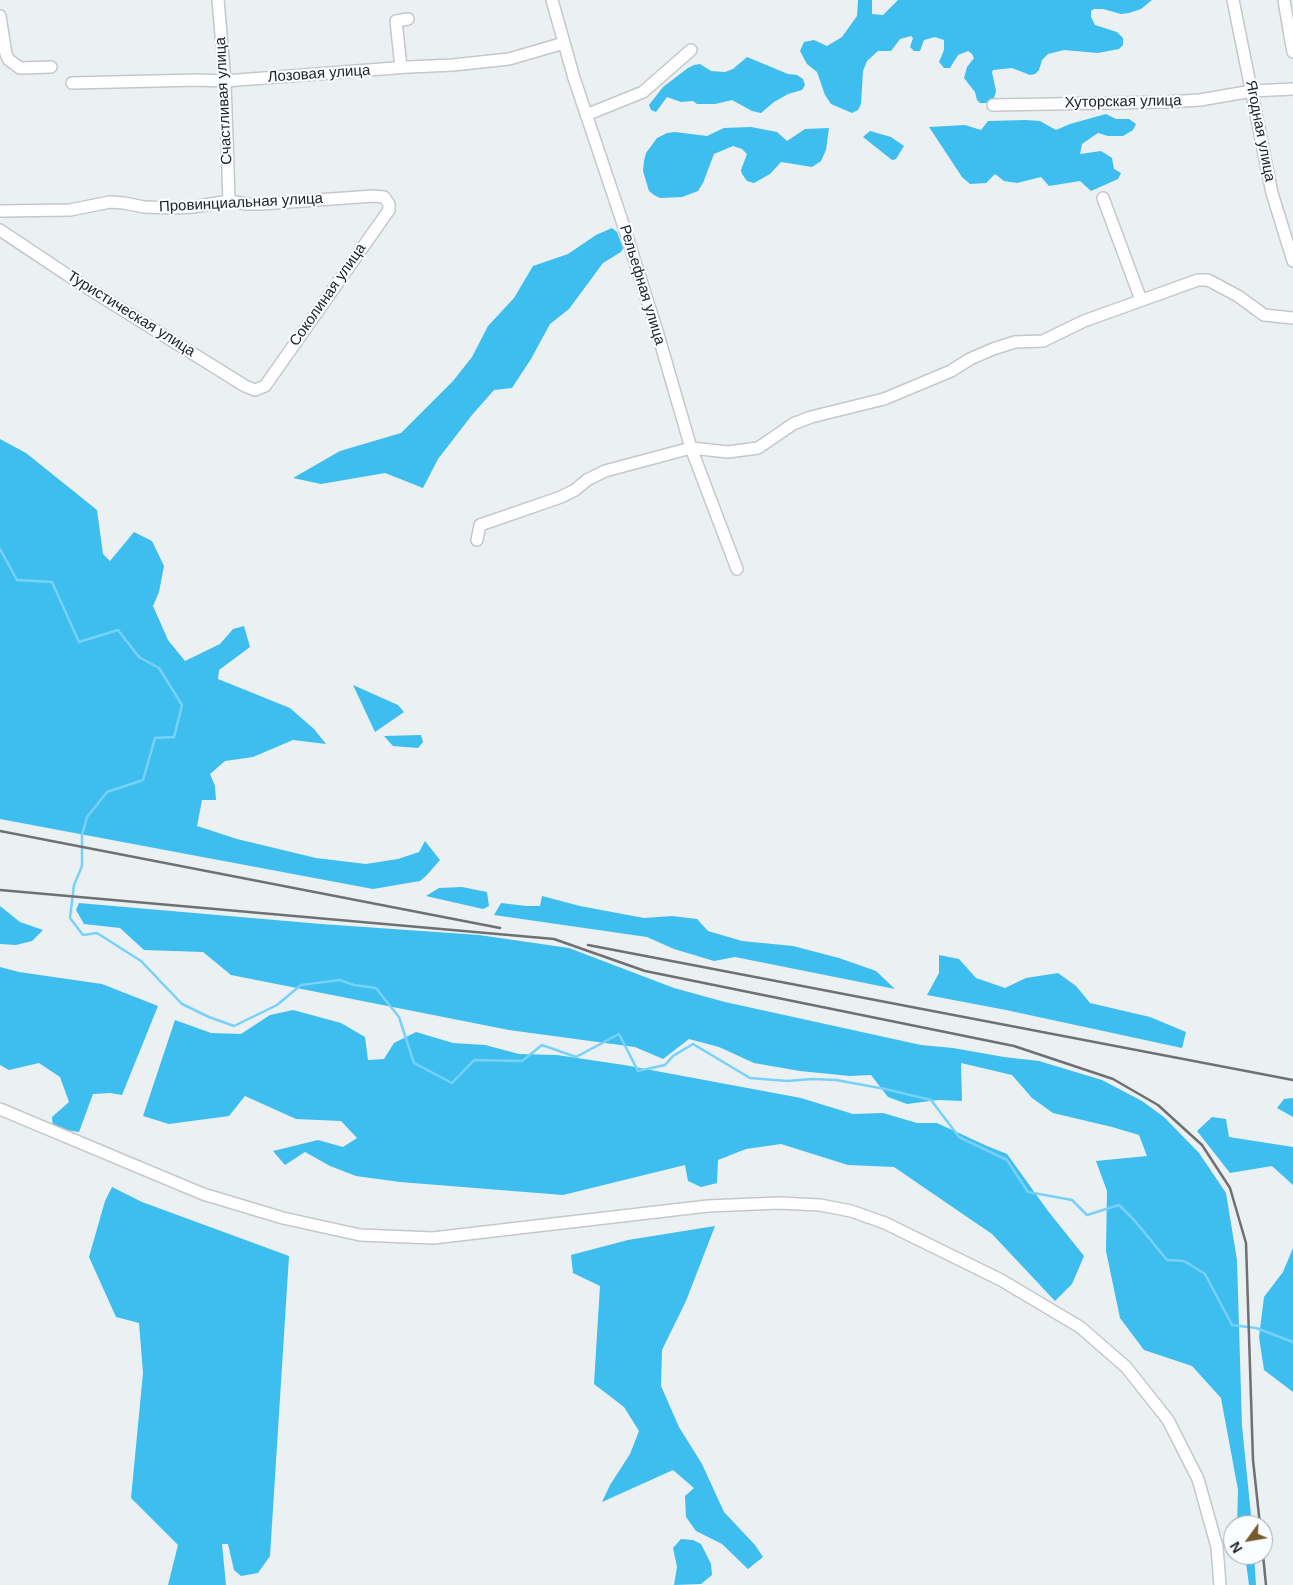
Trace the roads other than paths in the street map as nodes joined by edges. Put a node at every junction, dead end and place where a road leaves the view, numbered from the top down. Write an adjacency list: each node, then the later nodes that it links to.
1 (218, 0): 13 (street, Счастливая улица)
2 (552, 0): 8 (street, Рельефная улица)
3 (1233, 0): 16 (street, Ягодная улица)
4 (1284, 0): 7 (street)
5 (0, 16): 11 (street)
6 (408, 19): 12 (street)
7 (1291, 36): 10 (street)
8 (564, 43): 12 (street, Лозовая улица); 18 (street, Рельефная улица)
9 (691, 50): 18 (street)
10 (1293, 52)
11 (51, 67)
12 (401, 67): 13 (street, Лозовая улица)
13 (225, 81): 14 (street, Лозовая улица); 20 (street, Счастливая улица)
14 (72, 83)
15 (1293, 89): 16 (street, Хуторская улица)
16 (1252, 91): 17 (street, Хуторская улица); 24 (street, Ягодная улица)
17 (993, 104)
18 (586, 115): 28 (street, Рельефная улица)
19 (1103, 198): 25 (street)
20 (229, 201): 21 (street, Провинциальная улица); 22 (street, Провинциальная улица)
21 (390, 204): 27 (street, Соколиная улица)
22 (0, 211)
23 (0, 230): 27 (street, Туристическая улица)
24 (1293, 261)
25 (1141, 300): 26 (street); 28 (street)
26 (1293, 318)
27 (265, 386)
28 (691, 448): 29 (street); 30 (street, Рельефная улица)
29 (476, 540)
30 (738, 568)
31 (0, 1109): 32 (street)
32 (1220, 1585)

